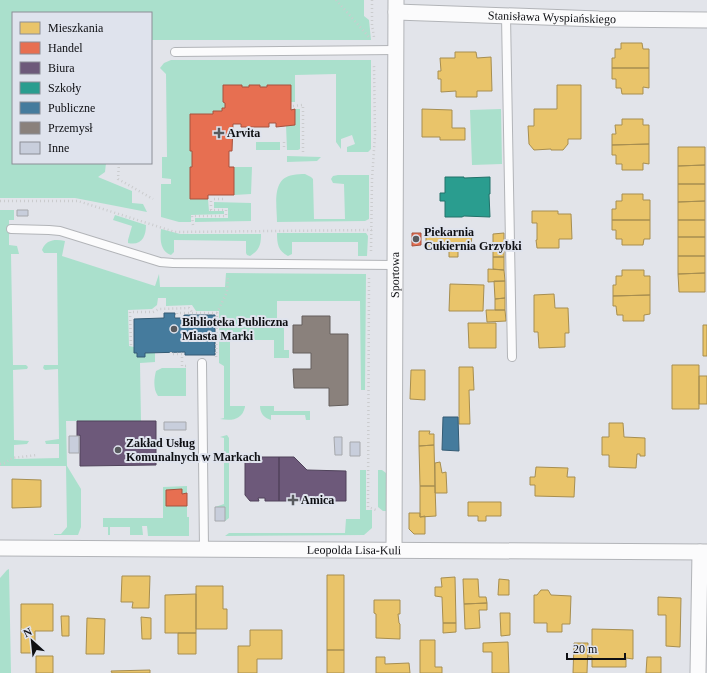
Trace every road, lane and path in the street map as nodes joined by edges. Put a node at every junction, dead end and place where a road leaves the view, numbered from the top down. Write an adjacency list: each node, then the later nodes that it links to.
1 (336, 0): 6 (path)
2 (372, 0): 6 (path)
3 (396, 6): 4 (street, Stanisława Wyspiańskiego); 7 (street, Sportowa)
4 (506, 16): 5 (street, Stanisława Wyspiańskiego); 28 (lane)
5 (707, 20)
6 (374, 46): 7 (lane); 8 (lane); 19 (path)
7 (396, 50): 22 (street, Sportowa)
8 (175, 52)
9 (292, 106): 12 (path)
10 (284, 142): 11 (path)
11 (284, 149)
12 (303, 154)
13 (119, 164): 14 (path)
14 (153, 199)
15 (224, 199): 17 (path)
16 (0, 201): 19 (path)
17 (193, 225)
18 (11, 229): 20 (lane)
19 (372, 230): 21 (path)
20 (229, 264): 21 (lane); 24 (path)
21 (370, 264): 22 (lane); 33 (path)
22 (394, 265): 36 (street, Sportowa)
23 (192, 313): 24 (path); 25 (path); 26 (path)
24 (217, 313): 30 (path)
25 (175, 316)
26 (131, 345)
27 (171, 352): 29 (path)
28 (512, 357)
29 (182, 362)
30 (202, 363): 35 (lane)
31 (37, 455): 32 (path)
32 (0, 464)
33 (376, 510)
34 (0, 548): 35 (street, Leopolda Lisa-Kuli)
35 (204, 549): 36 (street, Leopolda Lisa-Kuli)
36 (394, 550): 37 (street, Leopolda Lisa-Kuli)
37 (704, 552): 38 (street)
38 (698, 673)

